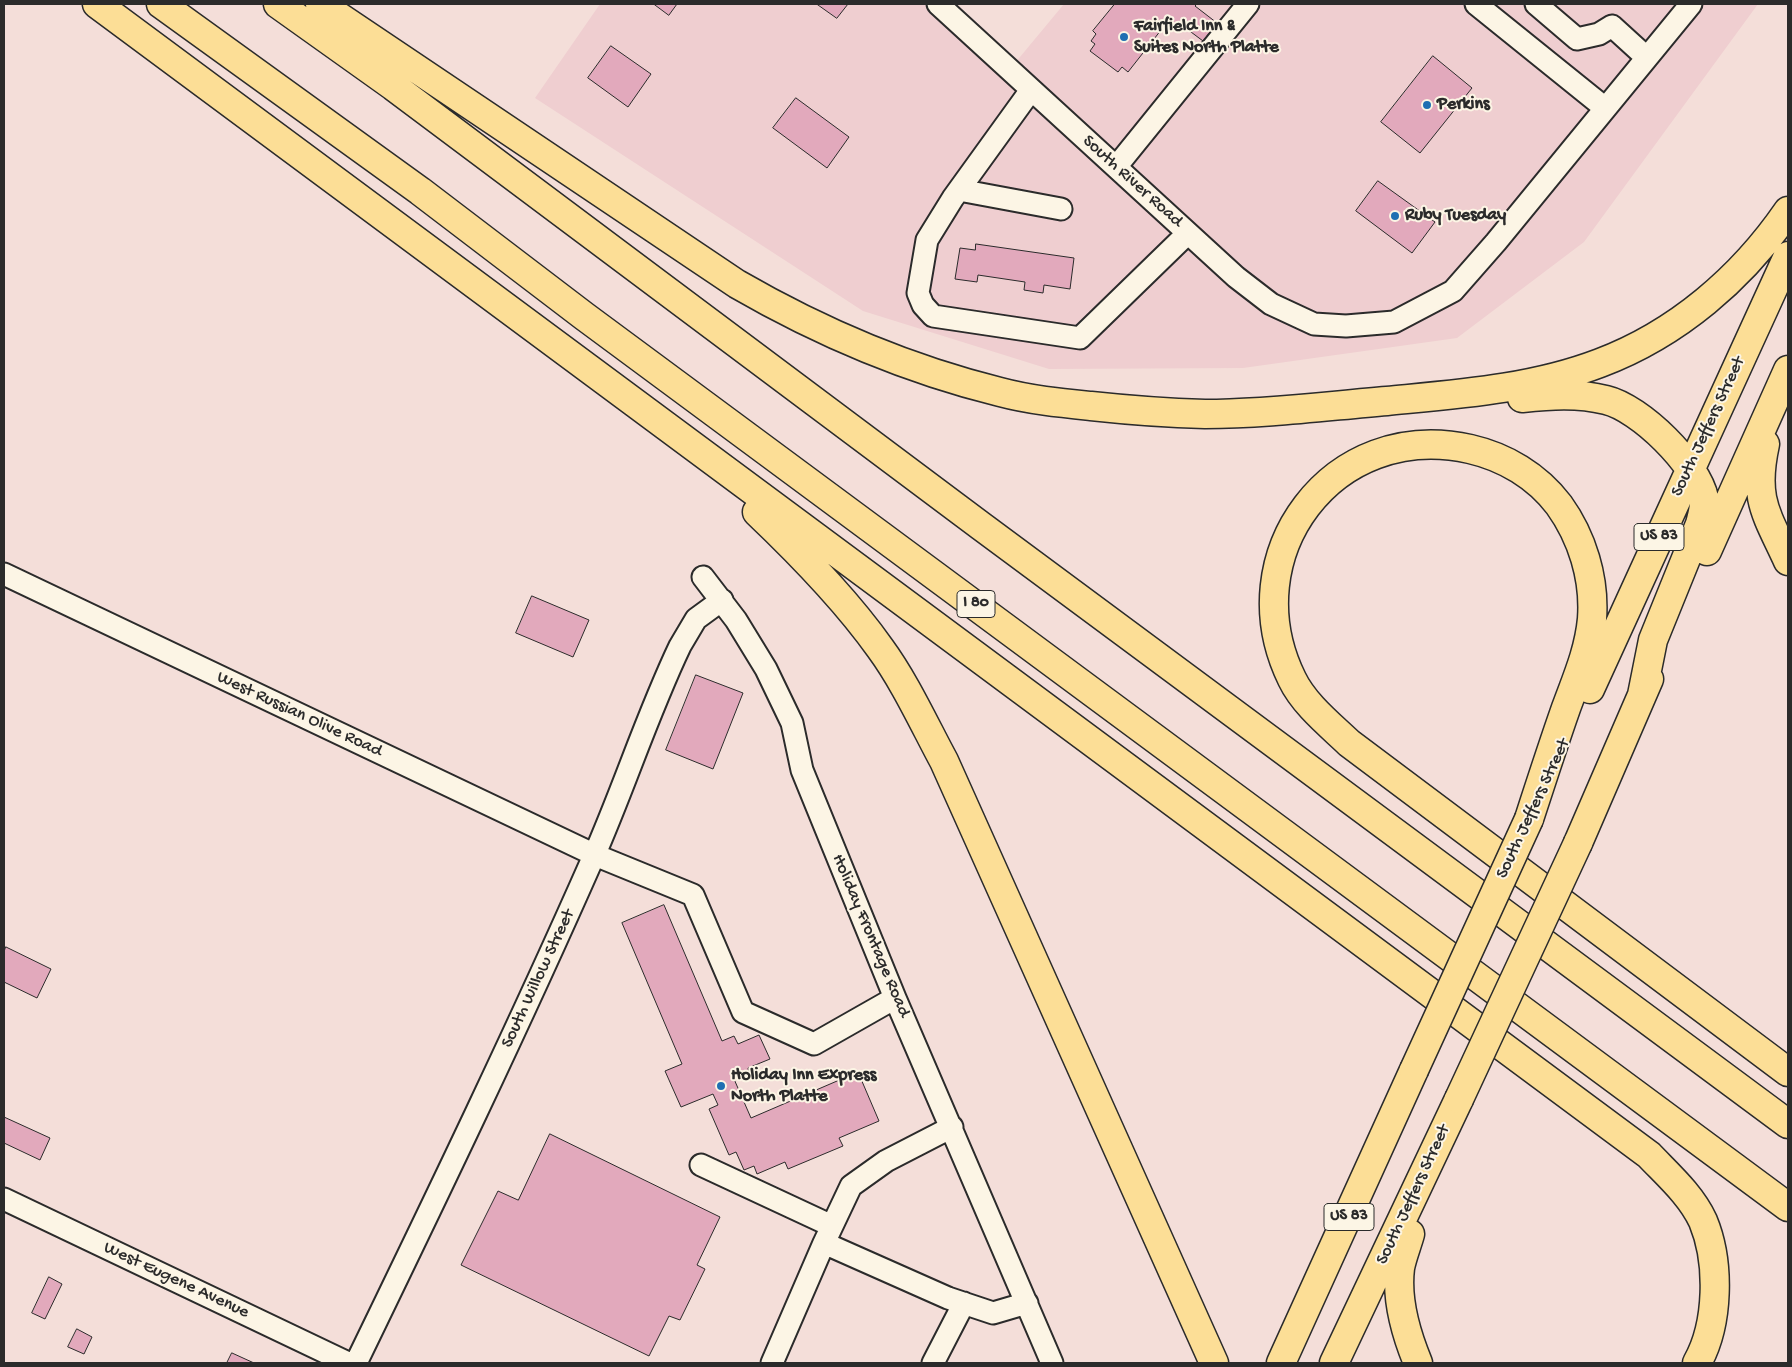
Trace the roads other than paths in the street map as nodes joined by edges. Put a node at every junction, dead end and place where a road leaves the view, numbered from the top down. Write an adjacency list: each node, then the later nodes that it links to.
1 (97, 4): 20 (highway)
2 (161, 4): 37 (highway, I 80)
3 (278, 4): 33 (highway)
4 (320, 4): 21 (highway)
5 (938, 4): 11 (street, South River Road)
6 (1248, 4): 13 (street)
7 (1476, 4): 12 (street)
8 (1536, 4): 10 (street)
9 (1691, 4): 10 (street)
10 (1646, 57): 12 (street)
11 (1031, 90): 13 (street, South River Road); 14 (street)
12 (1605, 108): 17 (street, South River Road)
13 (1116, 167): 17 (street, South River Road)
14 (959, 190): 15 (street); 17 (street)
15 (1061, 209)
16 (1788, 211): 21 (highway)
17 (1188, 233)
18 (1788, 256): 22 (highway, South Jeffers Street / US 83)
19 (1785, 377): 23 (highway); 27 (highway, South Jeffers Street / US 83)
20 (636, 405): 47 (highway); 52 (highway)
21 (1315, 407): 22 (highway)
22 (1690, 469): 27 (highway); 28 (highway, South Jeffers Street / US 83)
23 (1788, 561)
24 (4, 574): 29 (street, West Russian Olive Road)
25 (703, 577): 26 (street, Holiday Frontage Road)
26 (722, 600): 29 (street, South Willow Street); 30 (street, Holiday Frontage Road)
27 (1642, 696): 32 (highway, South Jeffers Street / US 83, bridge)
28 (1529, 819): 31 (highway); 39 (highway, South Jeffers Street / US 83, bridge)
29 (595, 855): 30 (street, West Russian Olive Road); 43 (street, South Willow Street)
30 (895, 998): 34 (street, Holiday Frontage Road)
31 (1788, 1072)
32 (1459, 1099): 50 (highway, South Jeffers Street / US 83); 51 (highway)
33 (1788, 1124)
34 (952, 1127): 38 (street); 41 (street, Holiday Frontage Road)
35 (700, 1165): 38 (street)
36 (4, 1199): 42 (street, West Eugene Avenue)
37 (1788, 1206)
38 (828, 1234): 40 (street); 44 (street)
39 (1339, 1239): 48 (highway, South Jeffers Street / US 83); 49 (highway)
40 (964, 1303): 41 (street); 45 (street)
41 (1027, 1303): 46 (street, Holiday Frontage Road)
42 (348, 1363)
43 (356, 1363)
44 (772, 1363)
45 (933, 1363)
46 (1052, 1363)
47 (1214, 1363)
48 (1281, 1363)
49 (1294, 1363)
50 (1334, 1363)
51 (1418, 1363)
52 (1697, 1363)

